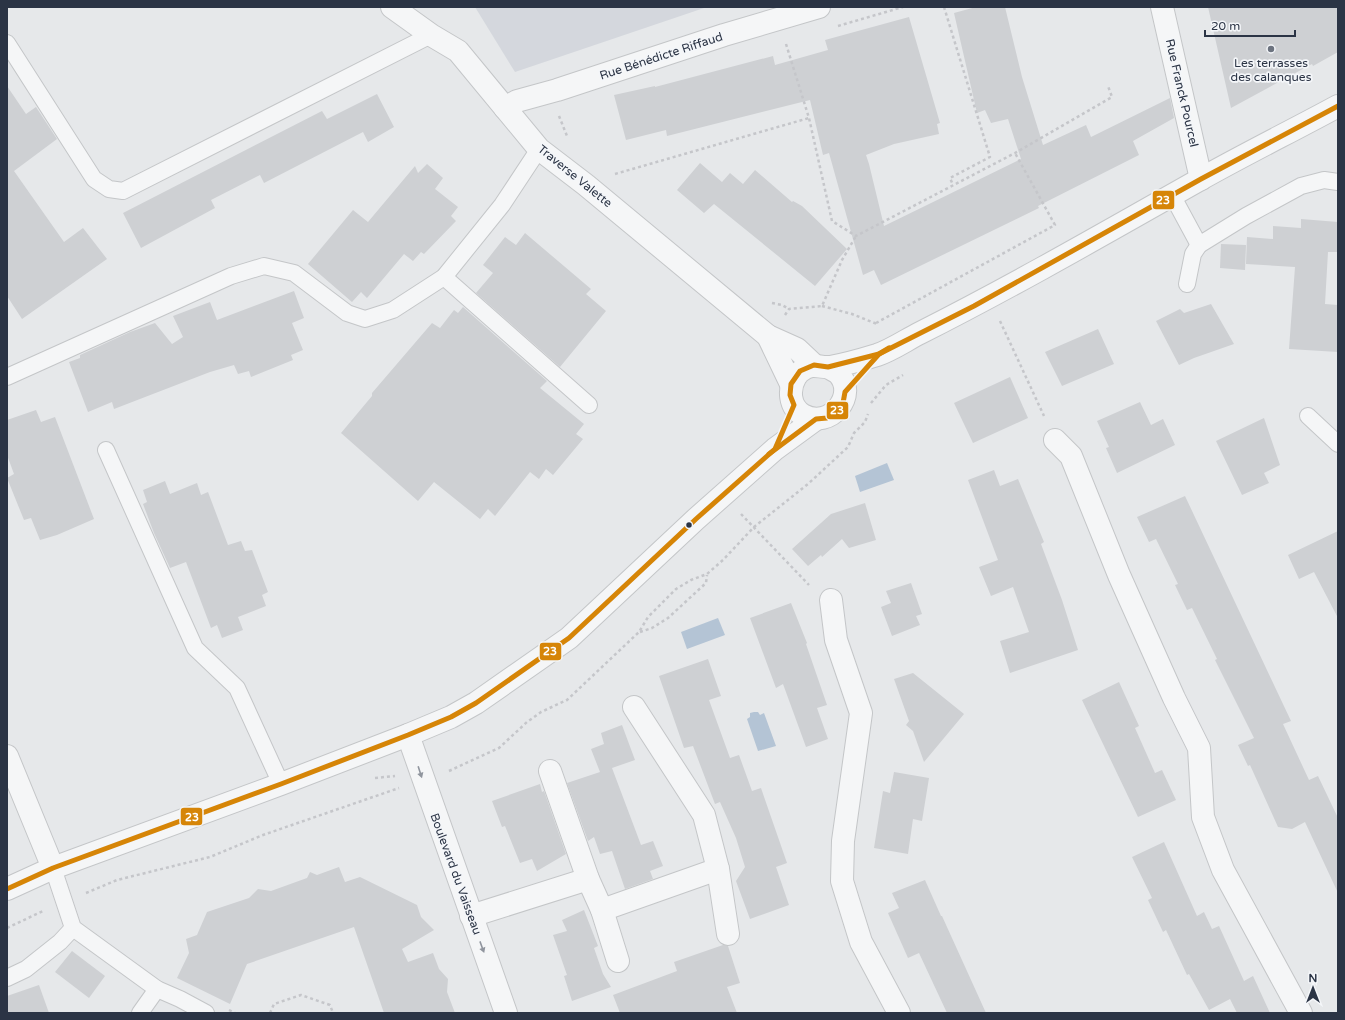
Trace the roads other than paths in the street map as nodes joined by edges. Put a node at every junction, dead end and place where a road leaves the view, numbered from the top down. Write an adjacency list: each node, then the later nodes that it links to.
1 (392, 7): 4 (street, Traverse Valette)
2 (819, 7): 7 (street, Rue Bénédicte Riffaud)
3 (1162, 7): 9 (street, Rue Franck Pourcel)
4 (431, 36): 5 (lane); 7 (street, Traverse Valette)
5 (7, 43)
6 (1338, 106): 9 (street)
7 (505, 108): 8 (street, Traverse Valette)
8 (539, 149): 13 (lane); 15 (street, Traverse Valette)
9 (1201, 179): 11 (street)
10 (1338, 182): 12 (lane)
11 (1172, 195): 12 (lane); 16 (street)
12 (1199, 245): 14 (lane)
13 (444, 277): 18 (lane); 21 (lane)
14 (1187, 284)
15 (768, 336): 17 (street, Traverse Valette); 19 (street, Traverse Valette)
16 (879, 354): 17 (street); 20 (street)
17 (821, 366): 19 (street); 20 (street)
18 (7, 377)
19 (791, 384): 22 (street)
20 (845, 392): 24 (street)
21 (589, 405)
22 (794, 405): 24 (street); 27 (street)
23 (1308, 416): 26 (lane)
24 (816, 419): 27 (street)
25 (1055, 440): 50 (street)
26 (1338, 444)
27 (775, 449): 31 (street)
28 (106, 450): 34 (lane)
29 (831, 600): 49 (street)
30 (634, 707): 36 (street)
31 (408, 735): 34 (street); 40 (street, Boulevard du Vaisseau, one-way to 40)
32 (7, 756): 35 (street)
33 (550, 771): 37 (street)
34 (282, 784): 35 (street)
35 (53, 868): 38 (street); 41 (lane)
36 (718, 869): 39 (street); 42 (street)
37 (588, 878): 39 (street); 40 (street)
38 (7, 889)
39 (602, 910): 43 (street)
40 (471, 916): 48 (street, Boulevard du Vaisseau, one-way to 48)
41 (73, 928): 44 (lane); 45 (lane)
42 (728, 934)
43 (618, 961)
44 (7, 978)
45 (157, 989): 46 (lane); 47 (lane)
46 (140, 1013)
47 (206, 1013)
48 (506, 1013)
49 (899, 1013)
50 (1301, 1013)

